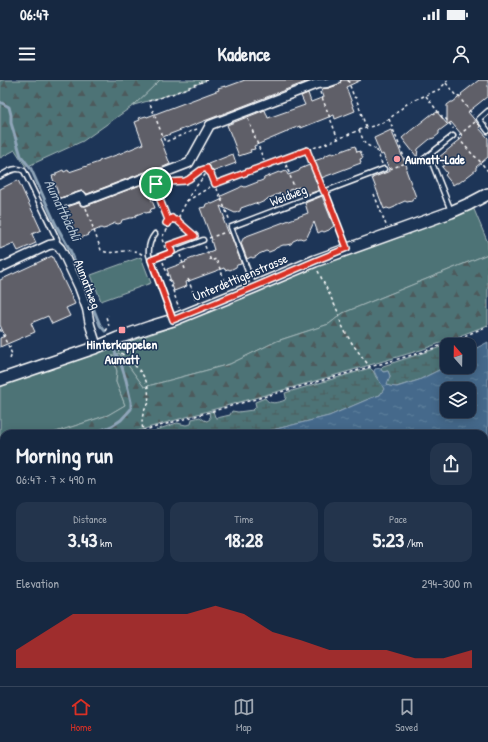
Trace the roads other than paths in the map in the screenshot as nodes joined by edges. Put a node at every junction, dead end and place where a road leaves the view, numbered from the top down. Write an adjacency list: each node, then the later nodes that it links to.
1 (336, 80): 11 (street)
2 (488, 111): 3 (lane)
3 (488, 131)
4 (455, 136): 5 (lane)
5 (429, 155): 6 (lane); 12 (lane)
6 (424, 159)
7 (384, 169): 9 (lane, Weidweg)
8 (0, 176): 15 (lane)
9 (324, 191): 16 (lane); 19 (lane, Weidweg)
10 (488, 194): 12 (street, Unterdettigenstrasse)
11 (62, 203)
12 (451, 212): 16 (street, Unterdettigenstrasse)
13 (155, 234): 17 (lane)
14 (203, 240): 17 (lane)
15 (56, 244): 18 (street); 21 (street, Aumattweg)
16 (347, 248): 19 (street, Unterdettigenstrasse)
17 (151, 260): 20 (lane)
18 (0, 268)
19 (254, 287): 20 (street, Unterdettigenstrasse)
20 (173, 320): 21 (street, Unterdettigenstrasse)
21 (97, 347): 22 (street, Unterdettigenstrasse)
22 (0, 380)

